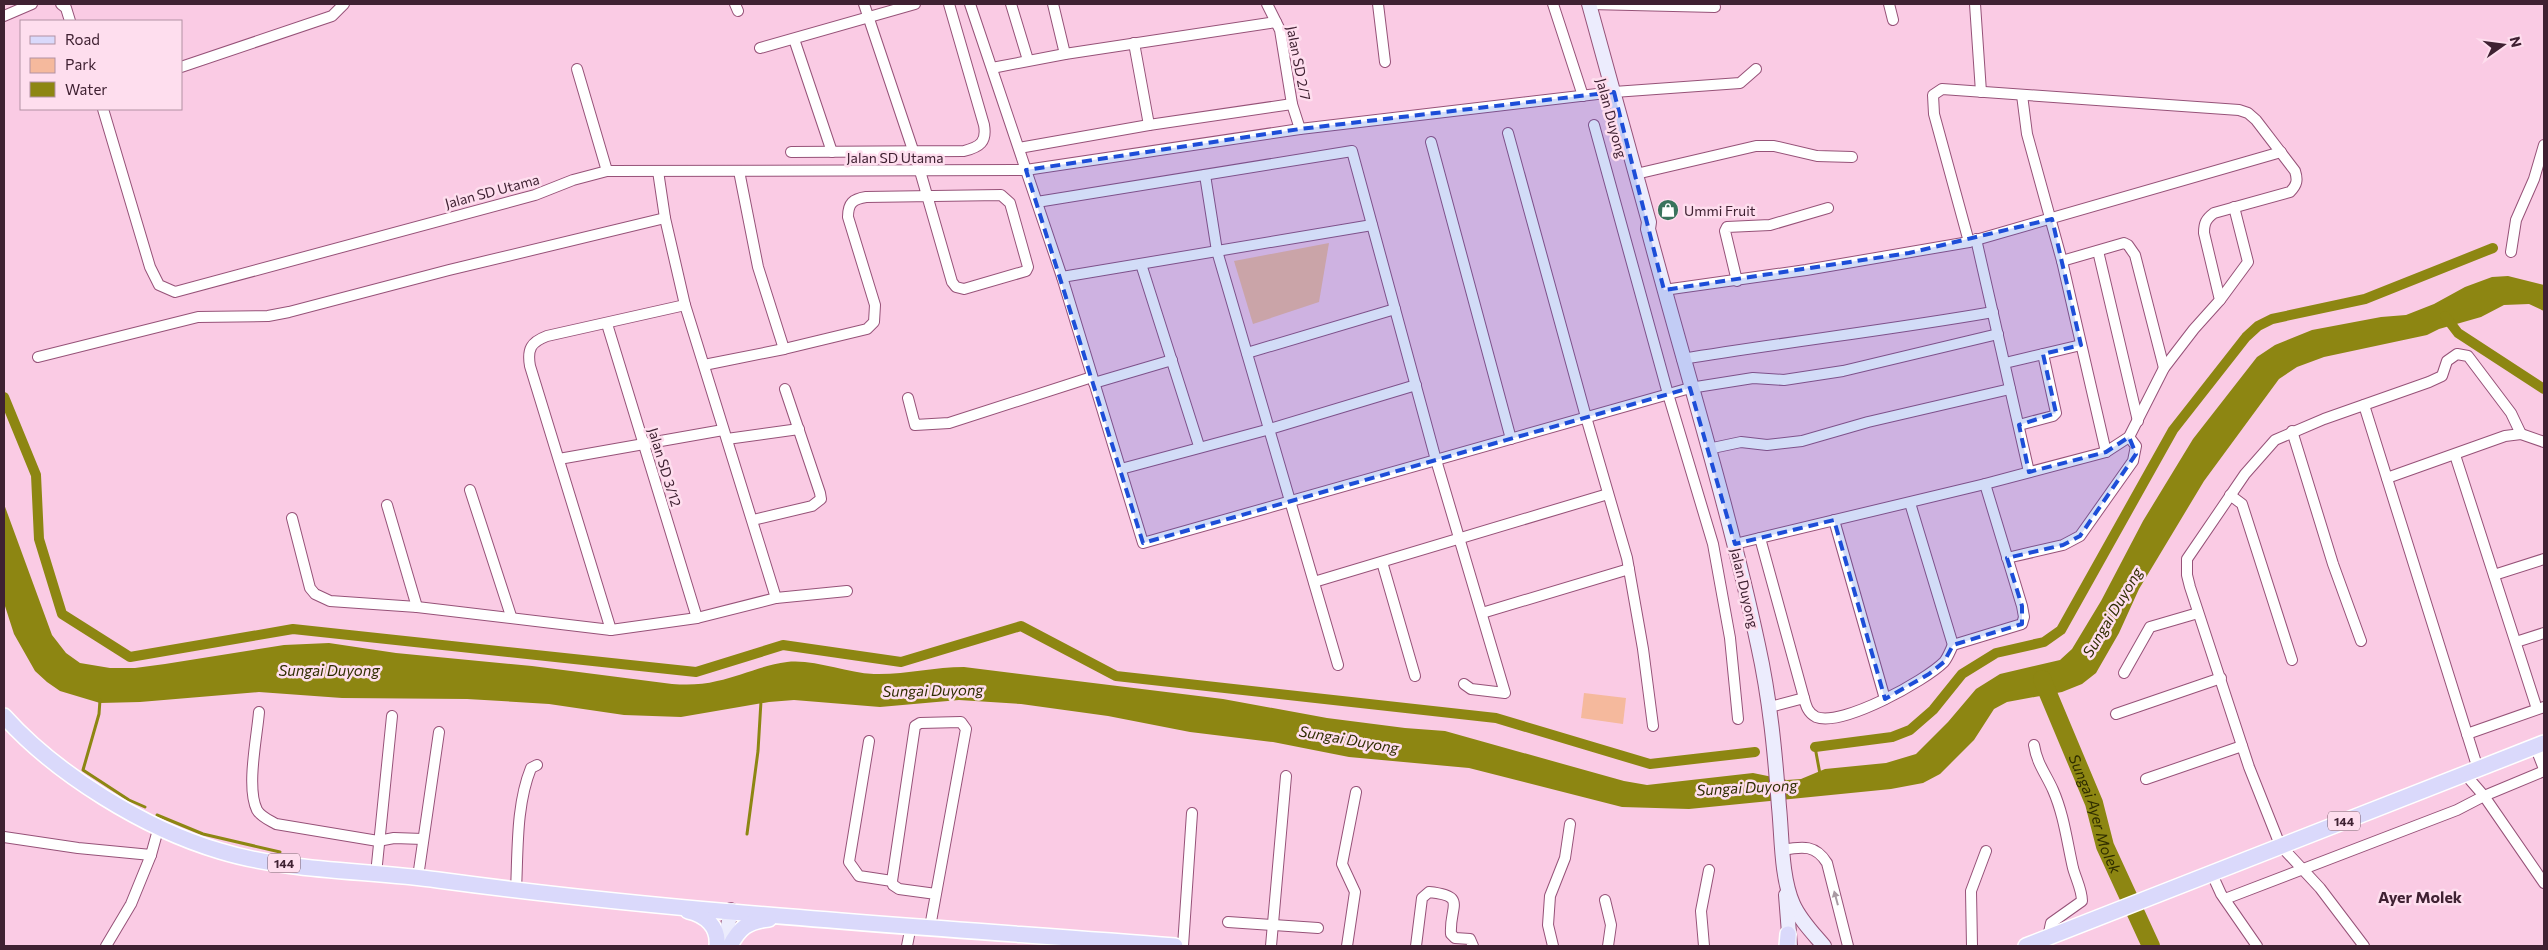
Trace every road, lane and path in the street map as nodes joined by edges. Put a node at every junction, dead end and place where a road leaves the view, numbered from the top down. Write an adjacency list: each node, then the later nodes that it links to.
1 (32, 4): 18 (street)
2 (62, 4): 20 (street)
3 (344, 4): 29 (street)
4 (864, 4): 19 (street)
5 (915, 4): 19 (street)
6 (949, 4): 46 (street)
7 (970, 4): 30 (street)
8 (1010, 4): 27 (street)
9 (1053, 4): 26 (street)
10 (1267, 4): 22 (street, Jalan SD 2/7)
11 (1378, 4): 28 (street)
12 (1553, 4): 36 (street)
13 (1581, 4): 34 (main road, Jalan Duyong)
14 (1590, 4): 17 (street); 34 (main road, Jalan Duyong)
15 (1889, 4): 21 (street)
16 (1976, 4): 33 (street)
17 (1715, 7)
18 (4, 16)
19 (870, 17): 23 (street); 46 (street)
20 (70, 20)
21 (1893, 20)
22 (1276, 22): 24 (street); 37 (street, Jalan SD 2/7)
23 (794, 39): 25 (street); 48 (street)
24 (1134, 43): 26 (street); 39 (street)
25 (760, 48)
26 (1066, 54): 27 (street)
27 (1028, 60): 30 (street)
28 (1385, 62)
29 (182, 67)
30 (992, 68): 45 (street)
31 (577, 69): 52 (street)
32 (1756, 69): 34 (street, Jalan SD Utama)
33 (1981, 92): 35 (street); 66 (street)
34 (1610, 93): 36 (street, Jalan SD Utama); 56 (main road, Jalan Duyong); 65 (main road, Jalan Duyong)
35 (2022, 95): 49 (street); 63 (street)
36 (1582, 96): 41 (street, Jalan SD Utama)
37 (1292, 104): 39 (street); 41 (street, Jalan SD 2/7)
38 (104, 110): 52 (street, Jalan SD Utama)
39 (1149, 125): 45 (street)
40 (1594, 125): 96 (street)
41 (1300, 129): 51 (street, Jalan SD Utama)
42 (1508, 133): 99 (street)
43 (1431, 142): 108 (street)
44 (2544, 145): 69 (street)
45 (1019, 148): 51 (street)
46 (913, 151): 48 (street); 55 (street)
47 (791, 152): 48 (street)
48 (832, 152)
49 (2281, 152): 60 (street); 63 (street)
50 (1852, 157): 56 (street)
51 (1026, 170): 55 (street, Jalan SD Utama); 59 (street)
52 (607, 171): 53 (street, Jalan SD Utama)
53 (658, 171): 54 (street, Jalan SD Utama); 62 (street)
54 (739, 171): 55 (street, Jalan SD Utama); 82 (street)
55 (920, 171): 58 (street)
56 (1636, 174): 65 (main road, Jalan Duyong)
57 (1205, 175): 59 (street); 64 (street); 67 (street)
58 (927, 196): 58 (street); 82 (street)
59 (1037, 202): 72 (street)
60 (2234, 207): 75 (street); 75 (street)
61 (1828, 208): 73 (street)
62 (665, 218): 76 (street); 85 (street)
63 (2052, 219): 66 (street); 70 (street)
64 (1372, 225): 67 (street); 77 (street)
65 (1648, 229): 74 (main road, Jalan Duyong)
66 (1973, 240): 73 (street); 78 (street)
67 (1217, 251): 71 (street); 83 (street)
68 (2098, 251): 70 (street); 90 (street); 100 (street)
69 (2511, 252)
70 (2062, 261): 81 (street)
71 (1141, 264): 72 (street); 87 (street)
72 (1062, 277): 91 (street)
73 (1737, 281): 74 (street)
74 (1664, 290): 86 (main road, Jalan Duyong)
75 (2220, 300): 90 (street)
76 (686, 305): 79 (street); 89 (street)
77 (1395, 309): 83 (street); 92 (street)
78 (1993, 312): 80 (street); 86 (street)
79 (607, 324): 110 (street, Jalan SD 3/12); 115 (street)
80 (1998, 334): 88 (street); 93 (street)
81 (2081, 345): 84 (street); 113 (street)
82 (784, 349): 89 (street)
83 (1247, 353): 102 (street)
84 (2043, 354): 88 (street); 101 (street)
85 (38, 358)
86 (1682, 359): 93 (main road, Jalan Duyong)
87 (1172, 360): 91 (street); 111 (street)
88 (2005, 363): 95 (street)
89 (704, 365): 105 (street)
90 (2164, 368): 100 (street)
91 (1093, 380): 97 (street); 117 (street)
92 (1416, 385): 102 (street); 116 (street)
93 (1690, 388): 96 (street); 112 (main road, Jalan Duyong)
94 (784, 389): 103 (street)
95 (2010, 389): 101 (street); 112 (street)
96 (1668, 394): 99 (street); 165 (street)
97 (908, 398)
98 (2364, 404): 104 (street); 106 (street); 119 (street)
99 (1586, 417): 108 (street); 122 (street)
100 (2138, 420): 107 (street)
101 (2019, 425): 118 (street)
102 (1270, 429): 111 (street); 124 (street)
103 (799, 430): 105 (street); 128 (street)
104 (2292, 431): 123 (street); 148 (street)
105 (725, 434): 110 (street); 128 (street)
106 (2521, 434): 109 (street); 114 (street)
107 (2130, 436): 113 (street); 133 (street)
108 (1511, 439): 116 (street)
109 (2544, 442)
110 (643, 444): 115 (street); 145 (street, Jalan SD 3/12)
111 (1199, 446): 117 (street)
112 (1708, 449): 132 (main road, Jalan Duyong)
113 (2106, 452): 118 (street)
114 (2455, 455): 119 (street); 137 (street)
115 (559, 459): 146 (street)
116 (1436, 460): 124 (street); 131 (street)
117 (1120, 469): 124 (street)
118 (2030, 472): 120 (street)
119 (2387, 478): 168 (street)
120 (1985, 484): 125 (street); 133 (street)
121 (470, 490): 144 (street)
122 (1608, 494): 131 (street); 136 (street)
123 (2230, 495): 143 (street); 151 (street)
124 (1291, 502): 138 (street)
125 (1910, 503): 129 (street); 150 (street)
126 (387, 505): 141 (street)
127 (292, 518): 141 (street)
128 (753, 520): 140 (street)
129 (1834, 520): 130 (street); 158 (street)
130 (1760, 538): 132 (street); 157 (street)
131 (1460, 539): 135 (street); 142 (street)
132 (1735, 544): 159 (main road, Jalan Duyong)
133 (2008, 558): 150 (street)
134 (2544, 559): 137 (street)
135 (1382, 562): 138 (street); 154 (street)
136 (1630, 569): 142 (street); 166 (street)
137 (2494, 575): 149 (street)
138 (1314, 582): 152 (street)
139 (847, 591): 140 (street)
140 (776, 598): 145 (street)
141 (417, 607): 144 (street)
142 (1482, 613): 156 (street)
143 (2198, 613): 153 (street); 155 (street)
144 (511, 616): 146 (street)
145 (697, 618): 146 (street)
146 (611, 630)
147 (2544, 633): 149 (street)
148 (2361, 641)
149 (2516, 642): 160 (street)
150 (1952, 645): 158 (street)
151 (2292, 660)
152 (1338, 665)
153 (2124, 673)
154 (1415, 676)
155 (2220, 678): 162 (street); 172 (street)
156 (1464, 684)
157 (1804, 698): 158 (street); 159 (street)
158 (1885, 698)
159 (1770, 707): 187 (main road, Jalan Duyong)
160 (2541, 708): 168 (street)
161 (259, 712): 185 (street)
162 (2116, 714)
163 (4, 716): 182 (main road, 144)
164 (392, 716): 185 (street)
165 (1738, 719)
166 (1653, 726)
167 (439, 732): 184 (street)
168 (2467, 734): 175 (street)
169 (869, 741): 197 (street)
170 (2034, 745): 211 (street)
171 (2540, 745): 174 (street); 175 (main road, 144)
172 (2242, 746): 177 (street); 186 (street)
173 (537, 766): 199 (street)
174 (2544, 770): 179 (street)
175 (2471, 771): 179 (street); 186 (main road, 144)
176 (1286, 776): 208 (street)
177 (2146, 779)
178 (1356, 792): 222 (street)
179 (2484, 796): 191 (street); 193 (street)
180 (1192, 813): 220 (street)
181 (1570, 824): 225 (street)
182 (159, 826): 189 (street); 195 (main road, 144)
183 (4, 838): 189 (street)
184 (423, 839): 185 (street); 196 (street)
185 (378, 840): 195 (street)
186 (2280, 845): 191 (street); 194 (main road, 144)
187 (1783, 850): 190 (main road, Jalan Duyong); 229 (street, one-way to 187)
188 (1986, 851): 230 (street)
189 (151, 855): 214 (street)
190 (1785, 866): 212 (main road); 228 (main road, Jalan Duyong)
191 (2301, 868): 201 (street); 233 (street)
192 (1709, 870): 227 (street)
193 (2540, 870): 198 (street)
194 (2212, 872): 201 (street); 211 (main road, 144)
195 (376, 874): 196 (main road, 144)
196 (418, 877): 199 (main road, 144)
197 (892, 882): 200 (street); 200 (street)
198 (2544, 882)
199 (516, 890): 203 (main road, 144)
200 (936, 894): 209 (street)
201 (2224, 899): 232 (street)
202 (1605, 900): 226 (street)
203 (631, 901): 204 (main road, 144); 215 (main road)
204 (731, 910): 205 (main road, 144); 216 (main road)
205 (795, 917): 207 (main road, 144); 217 (main road)
206 (1228, 922): 208 (street)
207 (912, 925): 209 (main road, 144); 218 (street)
208 (1273, 925): 210 (street); 221 (street)
209 (930, 927): 213 (main road, 144)
210 (1318, 928)
211 (2048, 937): 231 (main road, 144)
212 (1788, 942)
213 (1130, 944): 219 (main road, 144)
214 (106, 946)
215 (717, 946)
216 (724, 946)
217 (730, 946)
218 (908, 946)
219 (1175, 946)
220 (1183, 946)
221 (1271, 946)
222 (1347, 946)
223 (1416, 946): 224 (street)
224 (1473, 946)
225 (1553, 946)
226 (1608, 946)
227 (1704, 946)
228 (1824, 946)
229 (1848, 946)
230 (1972, 946)
231 (2026, 946)
232 (2257, 946)
233 (2364, 946)

